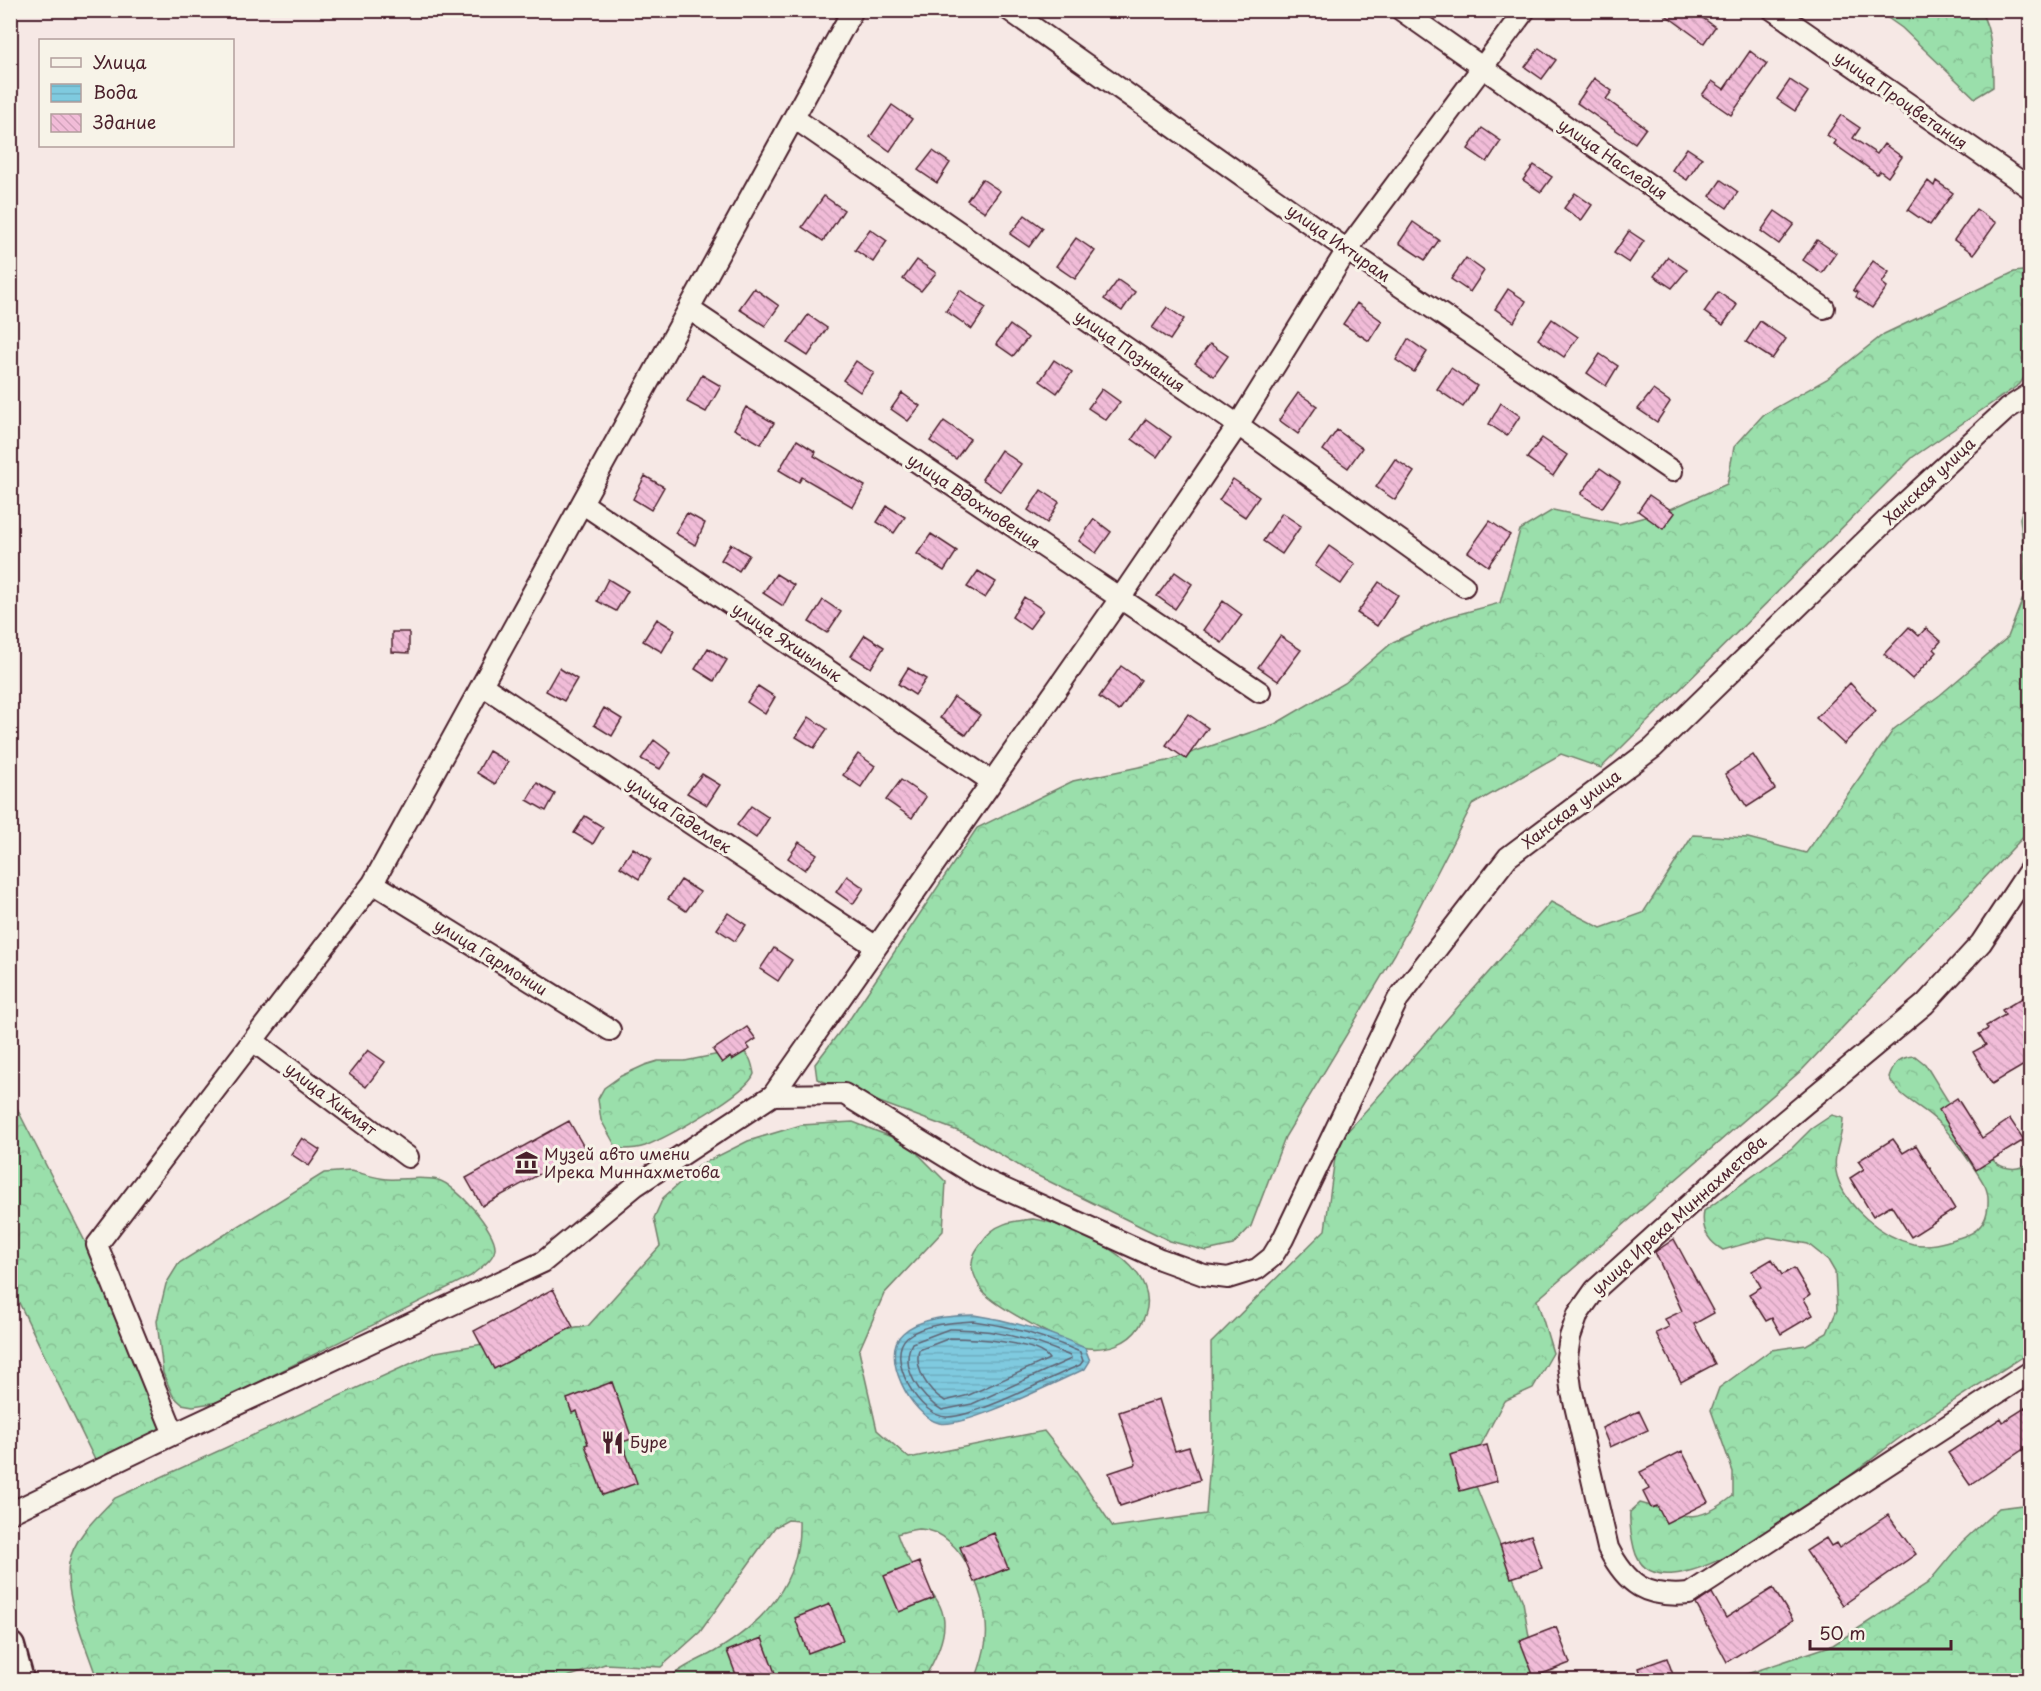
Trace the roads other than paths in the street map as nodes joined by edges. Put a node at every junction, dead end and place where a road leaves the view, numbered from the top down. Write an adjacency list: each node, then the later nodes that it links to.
1 (853, 10): 7 (street)
2 (1009, 10): 9 (street, улица Ихтирам)
3 (1401, 10): 6 (street, улица Наследия)
4 (1525, 10): 6 (street)
5 (1773, 10): 8 (street, улица Процветания)
6 (1485, 68): 9 (street); 10 (street, улица Наследия)
7 (794, 118): 11 (street); 13 (street, улица Познания)
8 (2031, 188)
9 (1347, 250): 13 (street); 14 (street, улица Ихтирам)
10 (1824, 308)
11 (689, 309): 15 (street); 17 (street, улица Вдохновения)
12 (2031, 394): 26 (street, Ханская улица)
13 (1238, 425): 16 (street, улица Познания); 17 (street)
14 (1672, 471)
15 (582, 503): 18 (street); 20 (street, улица Яхшылык)
16 (1464, 585)
17 (1119, 600): 19 (street, улица Вдохновения); 20 (street)
18 (482, 685): 22 (street); 23 (street, улица Гаделлек)
19 (1260, 692)
20 (991, 781): 23 (street)
21 (2031, 869): 28 (street, улица Ирека Миннахметова)
22 (373, 884): 24 (street, улица Гармонии); 25 (street)
23 (875, 946): 26 (street)
24 (609, 1030)
25 (253, 1041): 27 (street, улица Хикмят); 29 (street)
26 (773, 1095): 29 (street)
27 (408, 1157)
28 (2031, 1372)
29 (174, 1434): 30 (street)
30 (10, 1514)
31 (10, 1647): 32 (highway)
32 (20, 1680)

